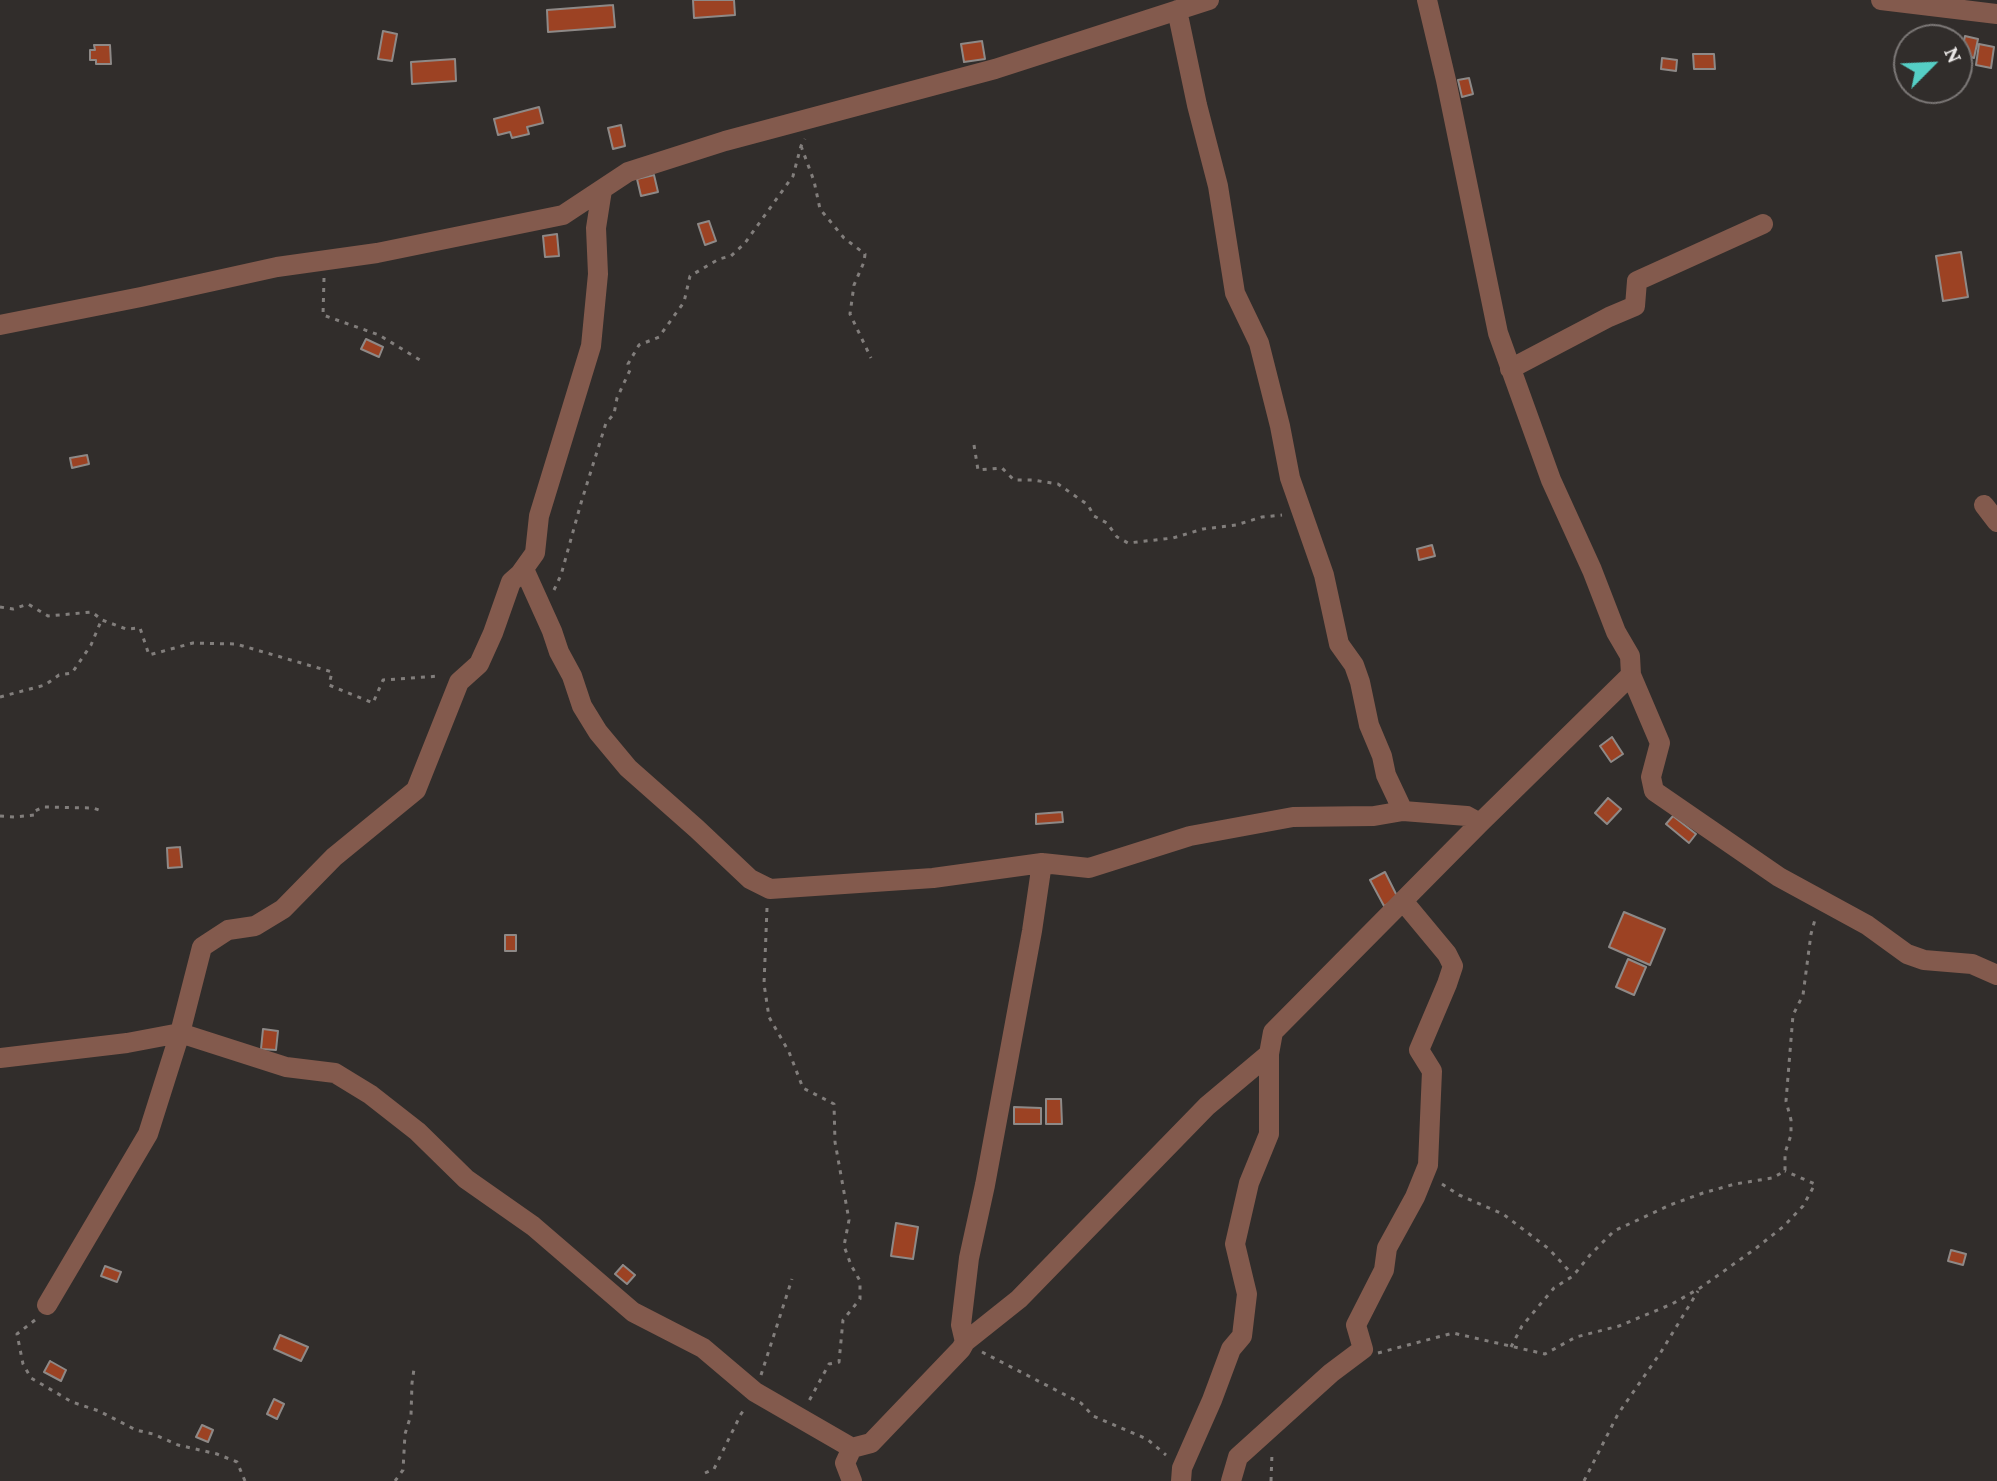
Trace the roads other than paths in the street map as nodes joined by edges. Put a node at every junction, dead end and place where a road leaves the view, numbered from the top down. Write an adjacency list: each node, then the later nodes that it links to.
1 (1209, 0): 4 (street)
2 (1427, 0): 9 (street)
3 (1881, 0): 5 (street)
4 (1177, 10): 6 (street); 14 (street)
5 (1997, 14)
6 (602, 190): 8 (street); 12 (street)
7 (1763, 224): 9 (street)
8 (0, 325)
9 (1510, 369): 13 (street)
10 (1984, 505): 11 (street)
11 (1997, 522)
12 (524, 569): 16 (street); 19 (street)
13 (1631, 675): 15 (street); 18 (street)
14 (1403, 811): 15 (street); 16 (street)
15 (1480, 823): 17 (street)
16 (1042, 863): 23 (street)
17 (1403, 901): 20 (street); 27 (street)
18 (1997, 975)
19 (180, 1033): 21 (street); 22 (street); 24 (street)
20 (1269, 1054): 23 (street); 25 (street)
21 (0, 1058)
22 (47, 1305)
23 (965, 1342): 24 (street)
24 (852, 1448): 26 (street)
25 (1182, 1475)
26 (852, 1481)
27 (1231, 1481)

